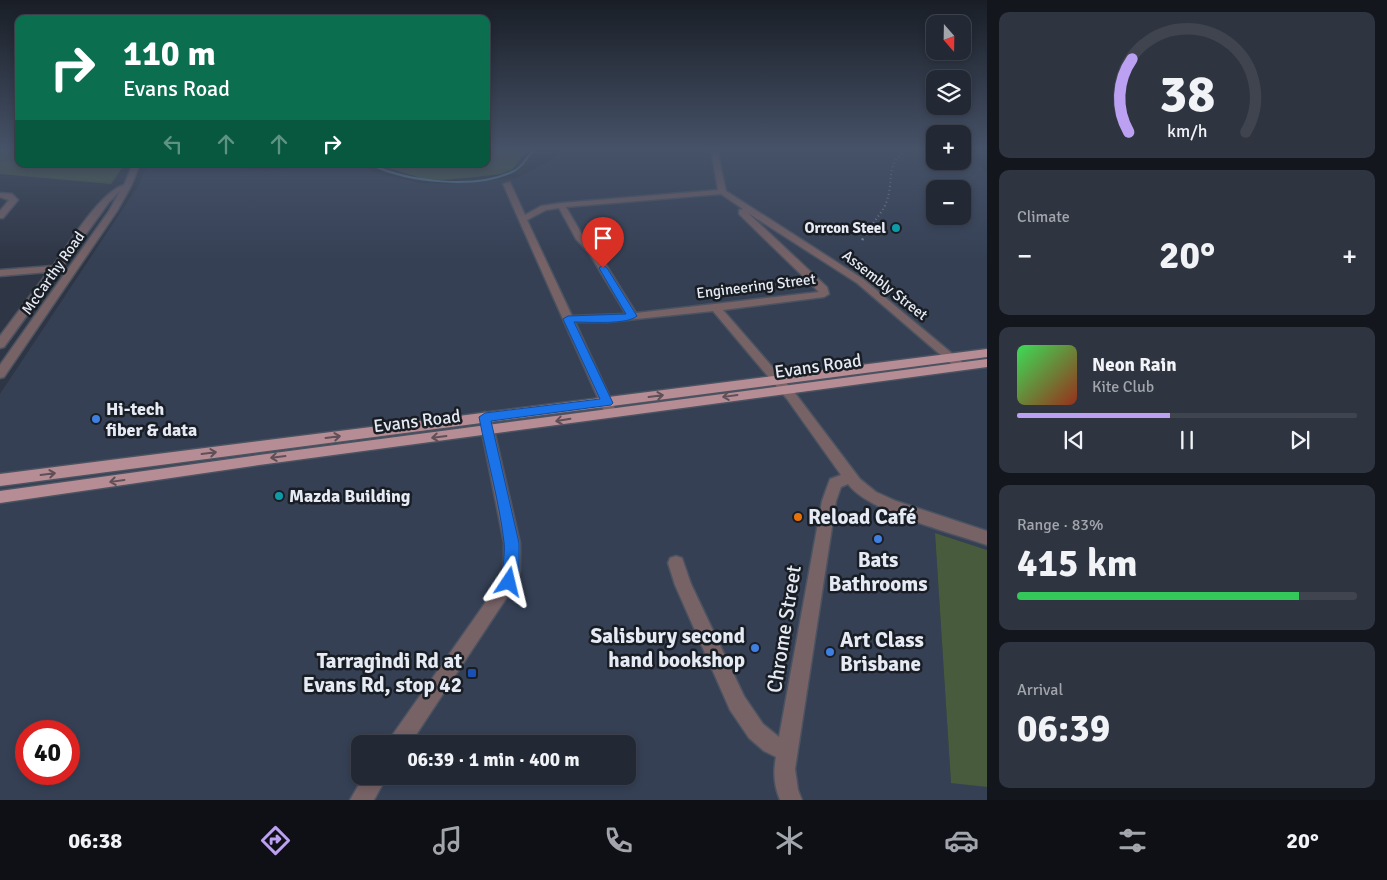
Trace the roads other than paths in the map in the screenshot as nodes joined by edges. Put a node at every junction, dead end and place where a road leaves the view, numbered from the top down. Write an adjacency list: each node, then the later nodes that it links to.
1 (127, 186): 10 (street, McCarthy Road); 11 (street, McCarthy Road)
2 (509, 186): 9 (street)
3 (721, 186): 4 (street)
4 (722, 192): 6 (street); 7 (street, Assembly Street)
5 (0, 195): 8 (street)
6 (561, 205): 9 (street); 14 (street)
7 (750, 210): 13 (street, Engineering Street); 18 (street, Assembly Street)
8 (0, 216)
9 (523, 219): 15 (street)
10 (76, 267): 11 (street); 21 (street, McCarthy Road)
11 (55, 268): 12 (street); 16 (street, McCarthy Road)
12 (0, 273)
13 (716, 308): 14 (street, Engineering Street); 22 (street)
14 (633, 316): 15 (street, Engineering Street)
15 (568, 319): 23 (street)
16 (0, 344)
17 (987, 353): 18 (main road, Evans Road)
18 (951, 357): 20 (street, Assembly Street); 22 (main road, Evans Road)
19 (987, 362): 20 (main road, Evans Road)
20 (961, 366): 22 (main road, Evans Road)
21 (0, 374)
22 (780, 385): 23 (main road, Evans Road); 25 (street)
23 (609, 408): 24 (main road, Evans Road)
24 (486, 424): 26 (main road, Evans Road, one-way to 24); 27 (main road, Evans Road, one-way to 27); 30 (street)
25 (850, 477): 28 (street); 31 (street, Chrome Street)
26 (0, 480)
27 (0, 498)
28 (987, 538)
29 (676, 562): 31 (street)
30 (404, 735)
31 (787, 752): 34 (street, Chrome Street)
32 (371, 785): 33 (street)
33 (361, 800)
34 (791, 800)

